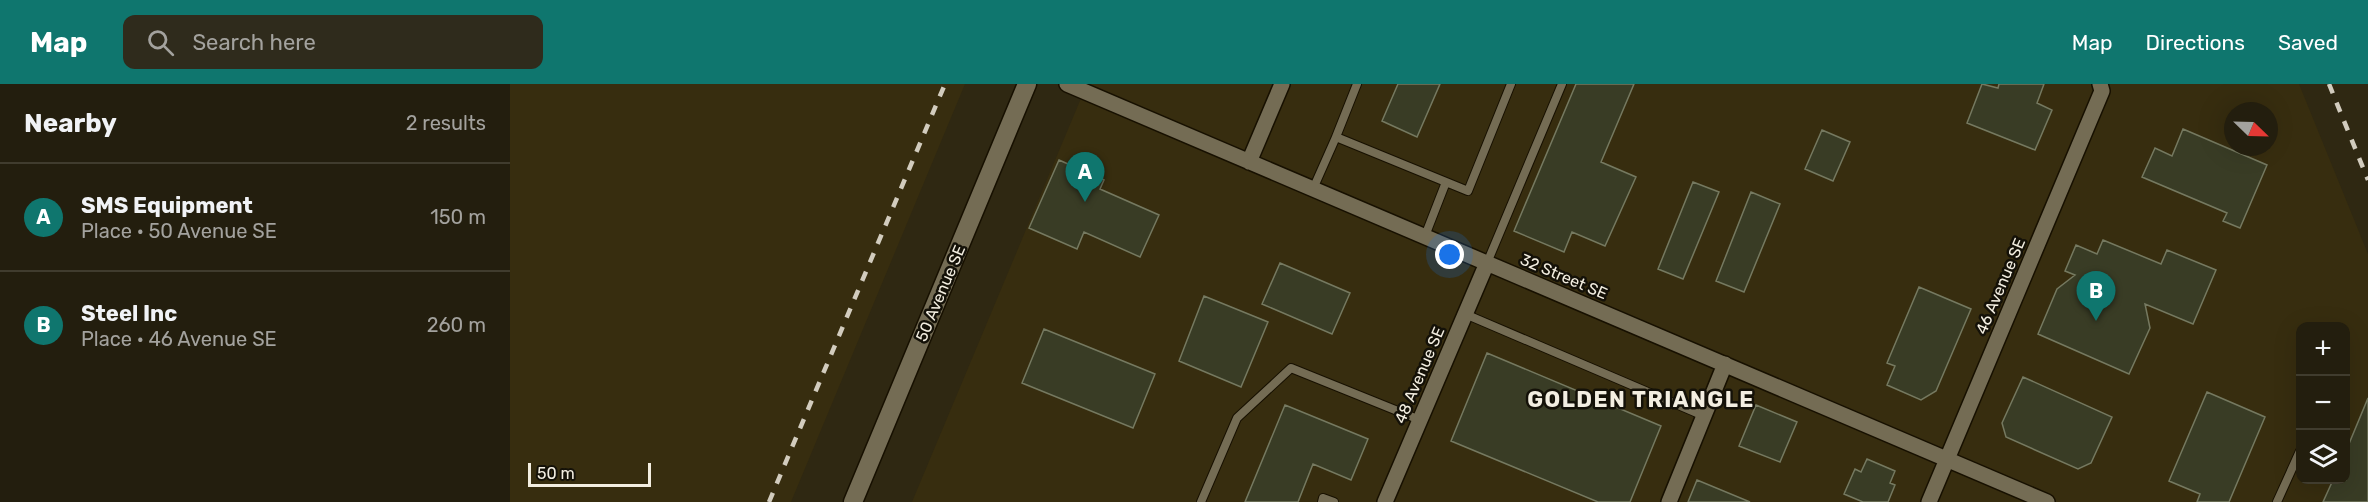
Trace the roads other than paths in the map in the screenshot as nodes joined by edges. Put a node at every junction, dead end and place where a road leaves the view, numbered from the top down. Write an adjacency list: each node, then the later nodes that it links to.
1 (1027, 84): 20 (street, 50 Avenue SE)
2 (1067, 84): 9 (street, 32 Street SE)
3 (1282, 84): 9 (street)
4 (1357, 84): 8 (lane)
5 (1511, 84): 10 (lane)
6 (1562, 84): 13 (lane)
7 (2100, 84): 18 (street, 46 Avenue SE)
8 (1336, 138): 10 (lane); 11 (lane)
9 (1249, 162): 11 (street, 32 Street SE)
10 (1446, 182): 12 (lane)
11 (1313, 189): 12 (street, 32 Street SE)
12 (1425, 237): 13 (street, 32 Street SE)
13 (1486, 263): 14 (street, 48 Avenue SE); 15 (street, 32 Street SE)
14 (1465, 314): 16 (lane); 17 (street, 48 Avenue SE)
15 (1725, 364): 16 (street); 18 (street, 32 Street SE)
16 (1704, 416): 25 (street)
17 (1420, 420): 21 (lane); 24 (street, 48 Avenue SE)
18 (1947, 459): 26 (street, 46 Avenue SE); 27 (street, 32 Street SE)
19 (2296, 462): 28 (lane)
20 (853, 502)
21 (1201, 502)
22 (1322, 502): 23 (lane)
23 (1334, 502)
24 (1385, 502)
25 (1669, 502)
26 (1929, 502)
27 (2047, 502)
28 (2277, 502)

